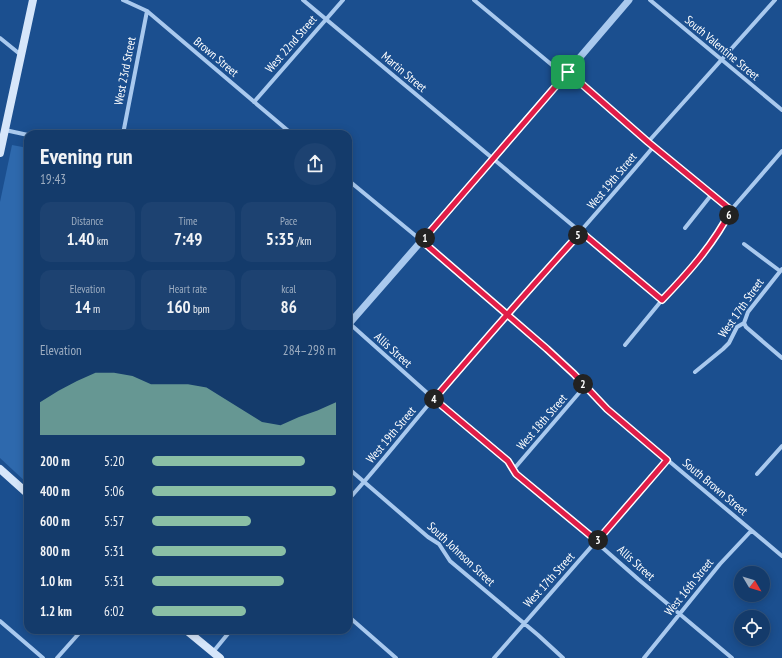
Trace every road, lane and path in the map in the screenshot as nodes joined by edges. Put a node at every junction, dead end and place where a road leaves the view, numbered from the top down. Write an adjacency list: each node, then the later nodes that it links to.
1 (33, 0): 12 (main road)
2 (123, 0): 9 (street, Brown Street)
3 (303, 0): 10 (street, Martin Street)
4 (344, 0): 10 (street, West 22nd Street)
5 (474, 0): 14 (street)
6 (629, 0): 14 (street)
7 (650, 0): 13 (street, South Valentine Street)
8 (775, 0): 13 (street)
9 (147, 11): 15 (street, Brown Street); 18 (street, West 23rd Street)
10 (326, 20): 15 (street, West 22nd Street); 25 (street, Martin Street)
11 (0, 38): 12 (street)
12 (21, 55): 17 (main road)
13 (721, 60): 16 (street, South Valentine Street); 21 (street)
14 (566, 73): 21 (street); 25 (street)
15 (254, 102): 19 (street, Brown Street)
16 (782, 110)
17 (5, 130): 20 (street); 24 (main road)
18 (124, 130)
19 (287, 130)
20 (24, 134)
21 (648, 142): 22 (street)
22 (654, 146): 27 (street); 30 (street, West 19th Street)
23 (782, 152): 28 (street)
24 (0, 154)
25 (493, 159): 30 (street, Martin Street); 31 (street)
26 (352, 183): 31 (street)
27 (712, 194): 28 (street); 29 (street)
28 (731, 210): 34 (street)
29 (685, 228)
30 (581, 232): 34 (street, Martin Street); 35 (street, West 19th Street)
31 (422, 241): 35 (street, South Brown Street); 36 (street)
32 (744, 244): 33 (street)
33 (781, 270): 37 (street, West 17th Street)
34 (662, 300): 39 (street)
35 (507, 315): 42 (street, South Brown Street); 43 (street, West 19th Street)
36 (352, 320)
37 (744, 323): 40 (street); 41 (street, West 17th Street)
38 (352, 327): 43 (street, Allis Street)
39 (625, 345)
40 (782, 358)
41 (695, 372)
42 (585, 386): 45 (street, South Brown Street); 47 (street, West 18th Street)
43 (434, 399): 47 (street, Allis Street); 50 (street, West 19th Street)
44 (782, 446): 49 (street)
45 (667, 460): 53 (street, South Brown Street); 54 (street, West 17th Street)
46 (0, 469): 51 (main road)
47 (513, 470): 54 (street, Allis Street)
48 (352, 472): 50 (street, South Johnson Street)
49 (757, 474)
50 (364, 482): 52 (street, West 19th Street); 59 (street, South Johnson Street)
51 (24, 490)
52 (352, 496)
53 (751, 531): 55 (street, South Brown Street); 56 (street, West 16th Street)
54 (597, 541): 56 (street, Allis Street); 59 (street, West 17th Street)
55 (782, 556)
56 (680, 614): 70 (street, West 16th Street); 71 (street, Allis Street)
57 (352, 620): 67 (street)
58 (0, 621): 64 (street)
59 (524, 624): 68 (street, West 17th Street); 69 (street, South Johnson Street)
60 (78, 634): 65 (street)
61 (191, 634): 63 (main road)
62 (228, 634): 63 (street)
63 (213, 652): 66 (main road)
64 (43, 658)
65 (57, 658)
66 (220, 658)
67 (396, 658)
68 (494, 658)
69 (563, 658)
70 (644, 658)
71 (732, 658)

